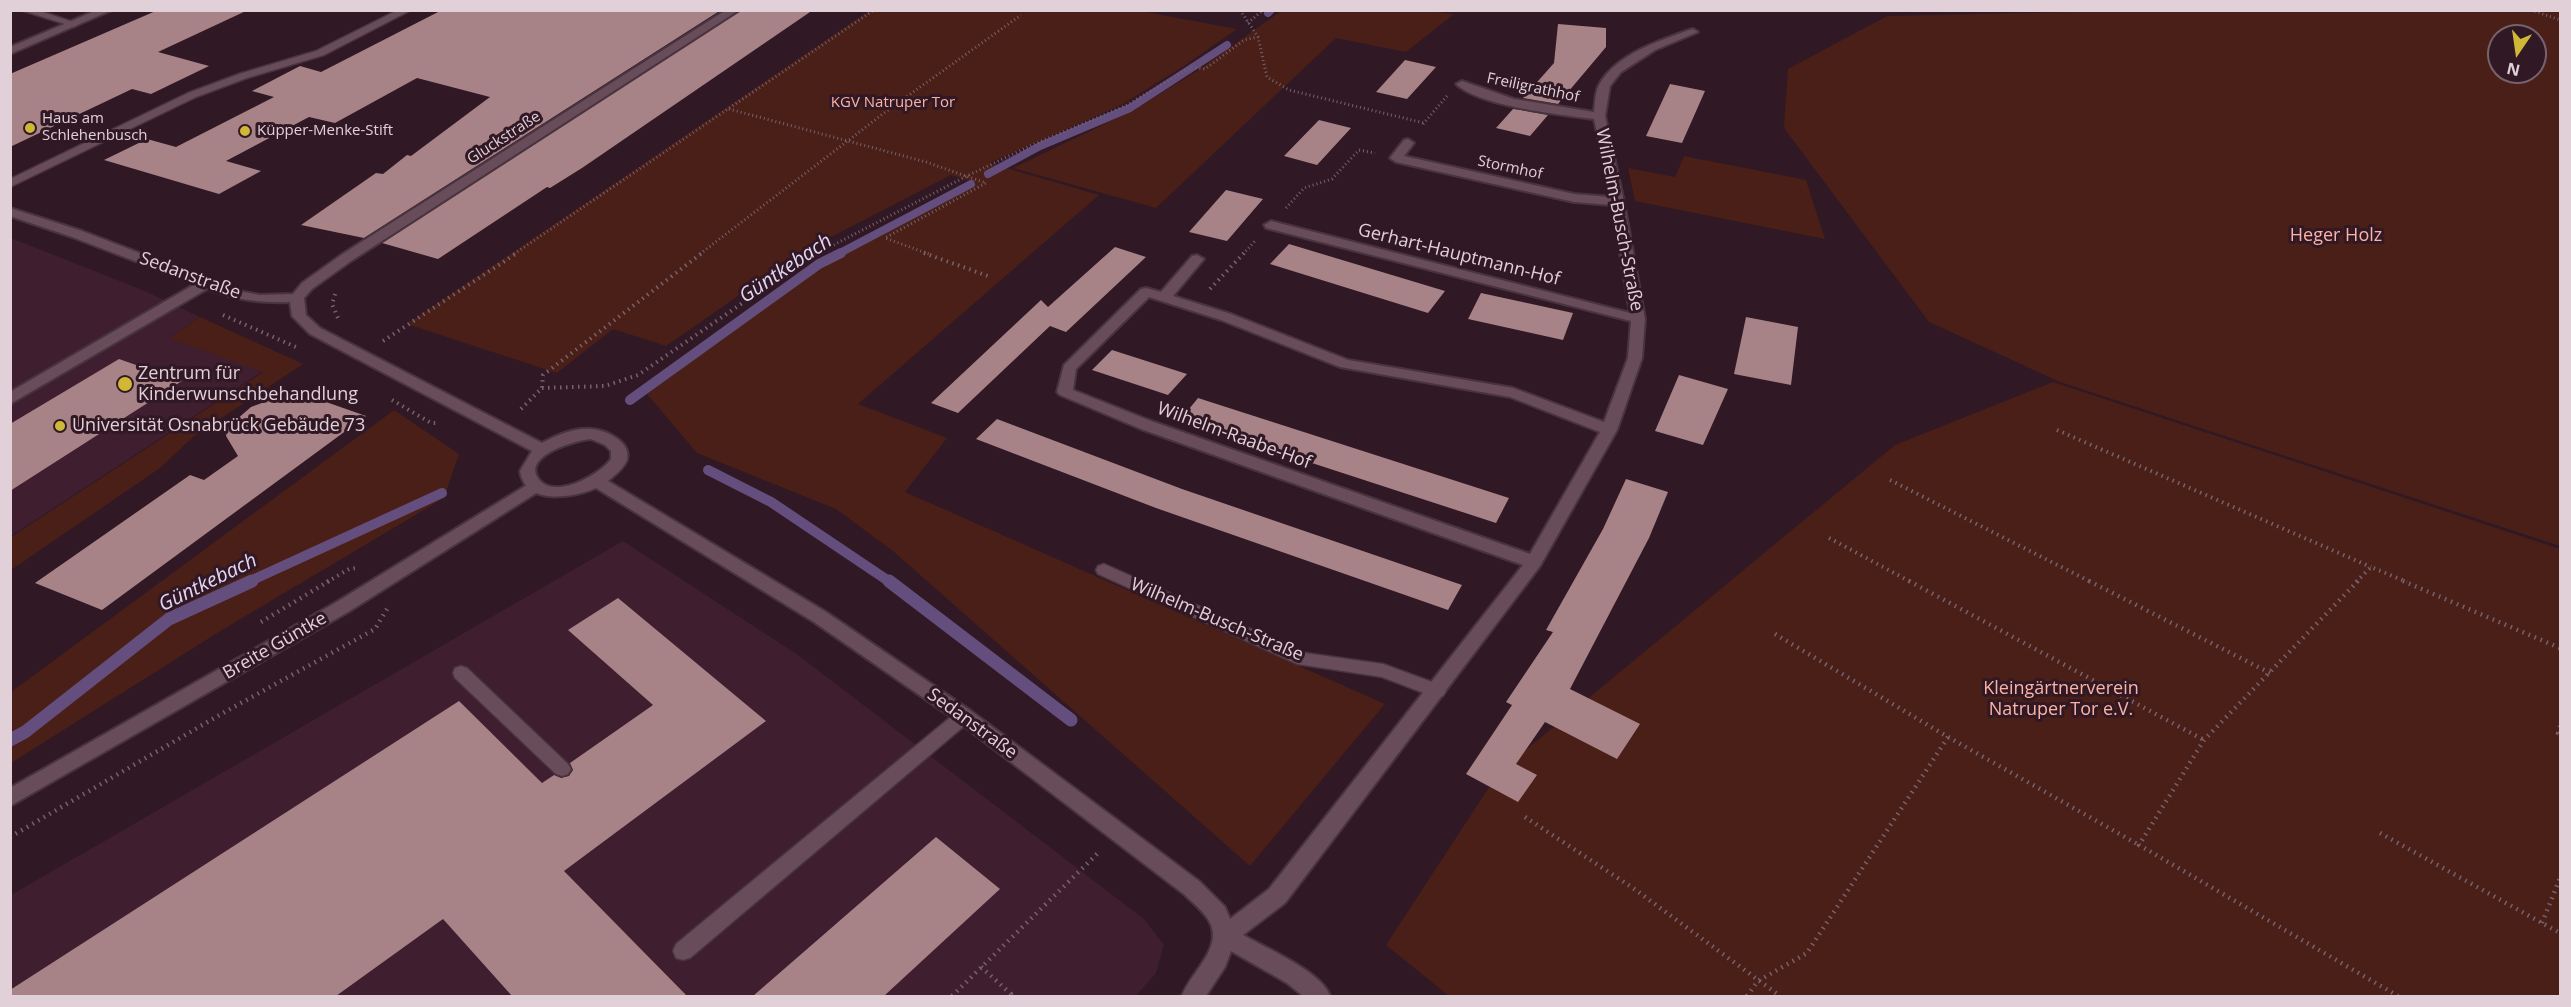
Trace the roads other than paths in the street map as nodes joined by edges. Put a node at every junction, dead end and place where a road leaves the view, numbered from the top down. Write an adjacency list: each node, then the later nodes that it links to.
1 (25, 10): 5 (lane)
2 (107, 10): 5 (street)
3 (407, 10): 11 (lane)
4 (734, 10): 17 (street, Gluckstraße)
5 (74, 24): 7 (street)
6 (1693, 32): 9 (street, Wilhelm-Busch-Straße)
7 (10, 51)
8 (1462, 84): 9 (street, Freiligrathhof)
9 (1599, 116): 12 (street, Wilhelm-Busch-Straße)
10 (1408, 143): 12 (street, Stormhof)
11 (10, 184)
12 (1618, 202): 19 (street, Wilhelm-Busch-Straße)
13 (10, 212): 16 (street, Sedanstraße)
14 (1270, 225): 19 (street, Gerhart-Hauptmann-Hof)
15 (1197, 259): 18 (street)
16 (207, 283): 17 (street, Sedanstraße); 20 (street)
17 (297, 298): 22 (street)
18 (1164, 298): 21 (street, Wilhelm-Raabe-Hof); 25 (street, Wilhelm-Raabe-Hof)
19 (1638, 319): 21 (street, Wilhelm-Busch-Straße)
20 (10, 399)
21 (1609, 430): 25 (street, Wilhelm-Busch-Straße)
22 (543, 450): 23 (street); 24 (street)
23 (598, 482): 24 (street); 29 (street, Sedanstraße)
24 (535, 486): 31 (street, Breite Güntke)
25 (1534, 562): 28 (street, Wilhelm-Busch-Straße)
26 (1104, 570): 28 (lane, Wilhelm-Busch-Straße)
27 (461, 673): 30 (lane)
28 (1437, 691): 32 (street, Wilhelm-Busch-Straße)
29 (964, 716): 32 (street, Sedanstraße); 33 (lane)
30 (562, 769)
31 (10, 798)
32 (1225, 936): 34 (street); 35 (street)
33 (683, 951)
34 (1193, 996)
35 (1319, 996)

